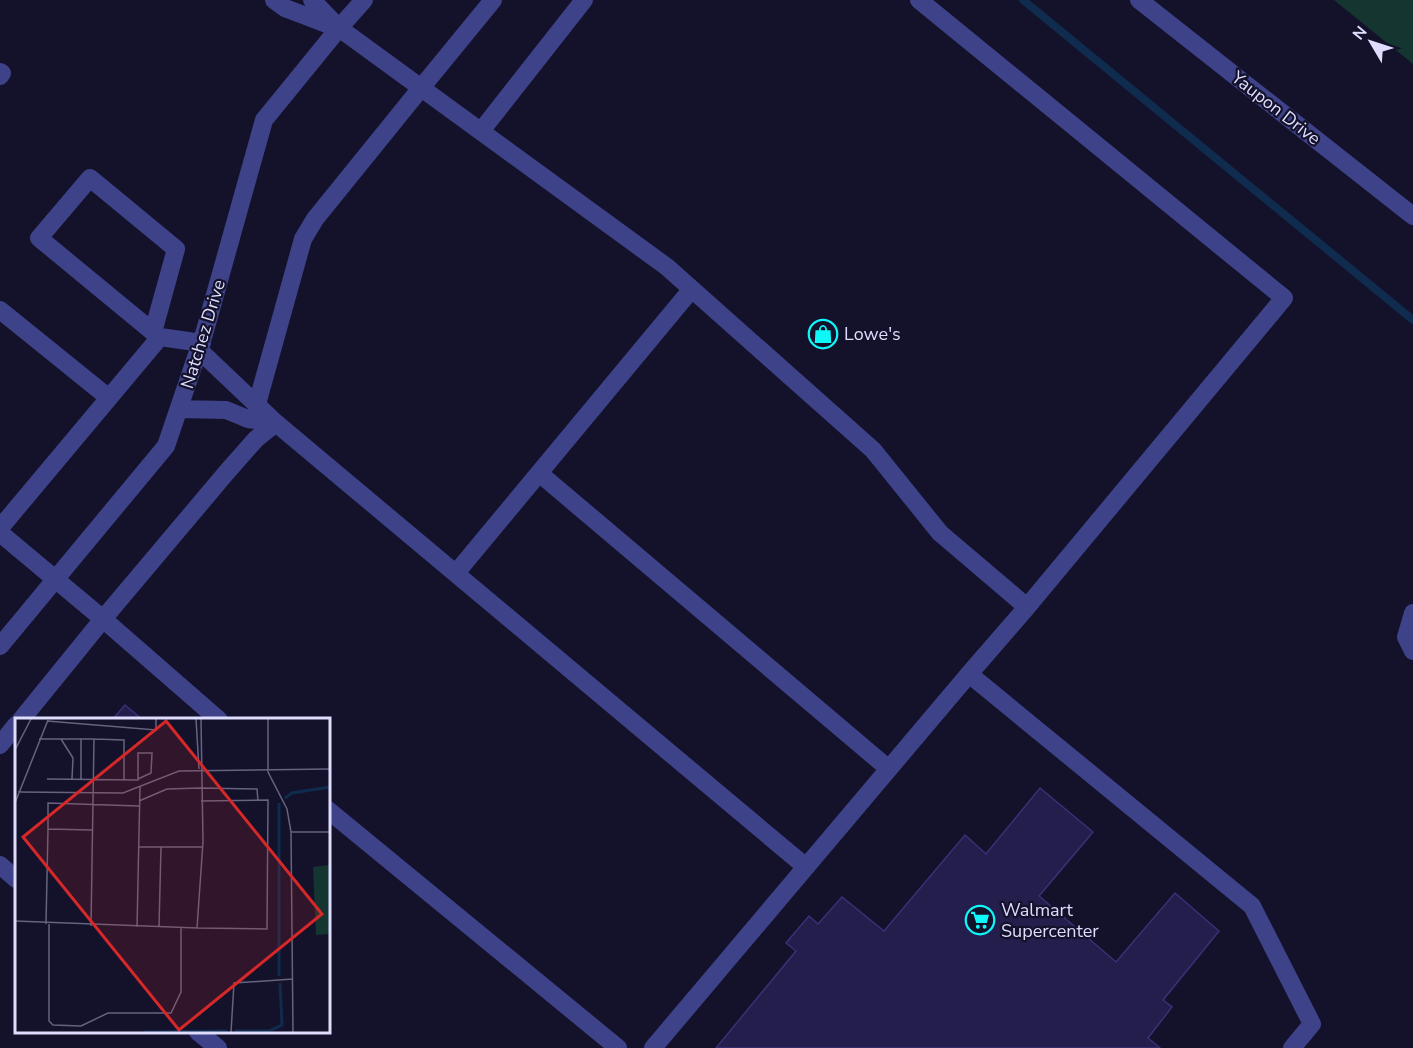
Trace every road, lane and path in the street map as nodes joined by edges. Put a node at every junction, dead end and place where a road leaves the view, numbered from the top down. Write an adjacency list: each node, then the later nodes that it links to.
1 (274, 0): 8 (street)
2 (312, 0): 8 (street)
3 (364, 0): 8 (street, Natchez Drive)
4 (494, 0): 9 (street)
5 (584, 0): 10 (street)
6 (919, 0): 25 (street)
7 (1139, 0): 11 (street, Yaupon Drive)
8 (339, 28): 9 (street); 15 (street, Natchez Drive)
9 (421, 88): 10 (street); 17 (street)
10 (481, 131): 12 (street)
11 (1413, 216)
12 (691, 290): 20 (street); 25 (street)
13 (0, 309): 16 (street)
14 (156, 335): 14 (street); 15 (street); 16 (street)
15 (200, 346): 17 (street); 18 (street, Natchez Drive)
16 (109, 398): 21 (street)
17 (257, 404): 19 (street)
18 (179, 409): 19 (street); 24 (street, Natchez Drive)
19 (276, 423): 23 (street); 27 (street)
20 (539, 473): 23 (street); 35 (street)
21 (0, 528)
22 (0, 533): 24 (street)
23 (456, 573): 38 (street)
24 (55, 579): 27 (street); 28 (street, Natchez Drive)
25 (1027, 607): 30 (street)
26 (1413, 613): 29 (street)
27 (103, 619): 31 (street); 32 (street)
28 (0, 646)
29 (1413, 651)
30 (969, 674): 35 (street); 44 (street)
31 (23, 718)
32 (215, 718)
33 (15, 726): 34 (street)
34 (0, 745)
35 (889, 769): 38 (street)
36 (330, 812): 42 (street)
37 (0, 865): 39 (street)
38 (806, 867): 43 (street)
39 (15, 878)
40 (199, 1033): 41 (street)
41 (218, 1048)
42 (618, 1048)
43 (653, 1048)
44 (1292, 1048)

